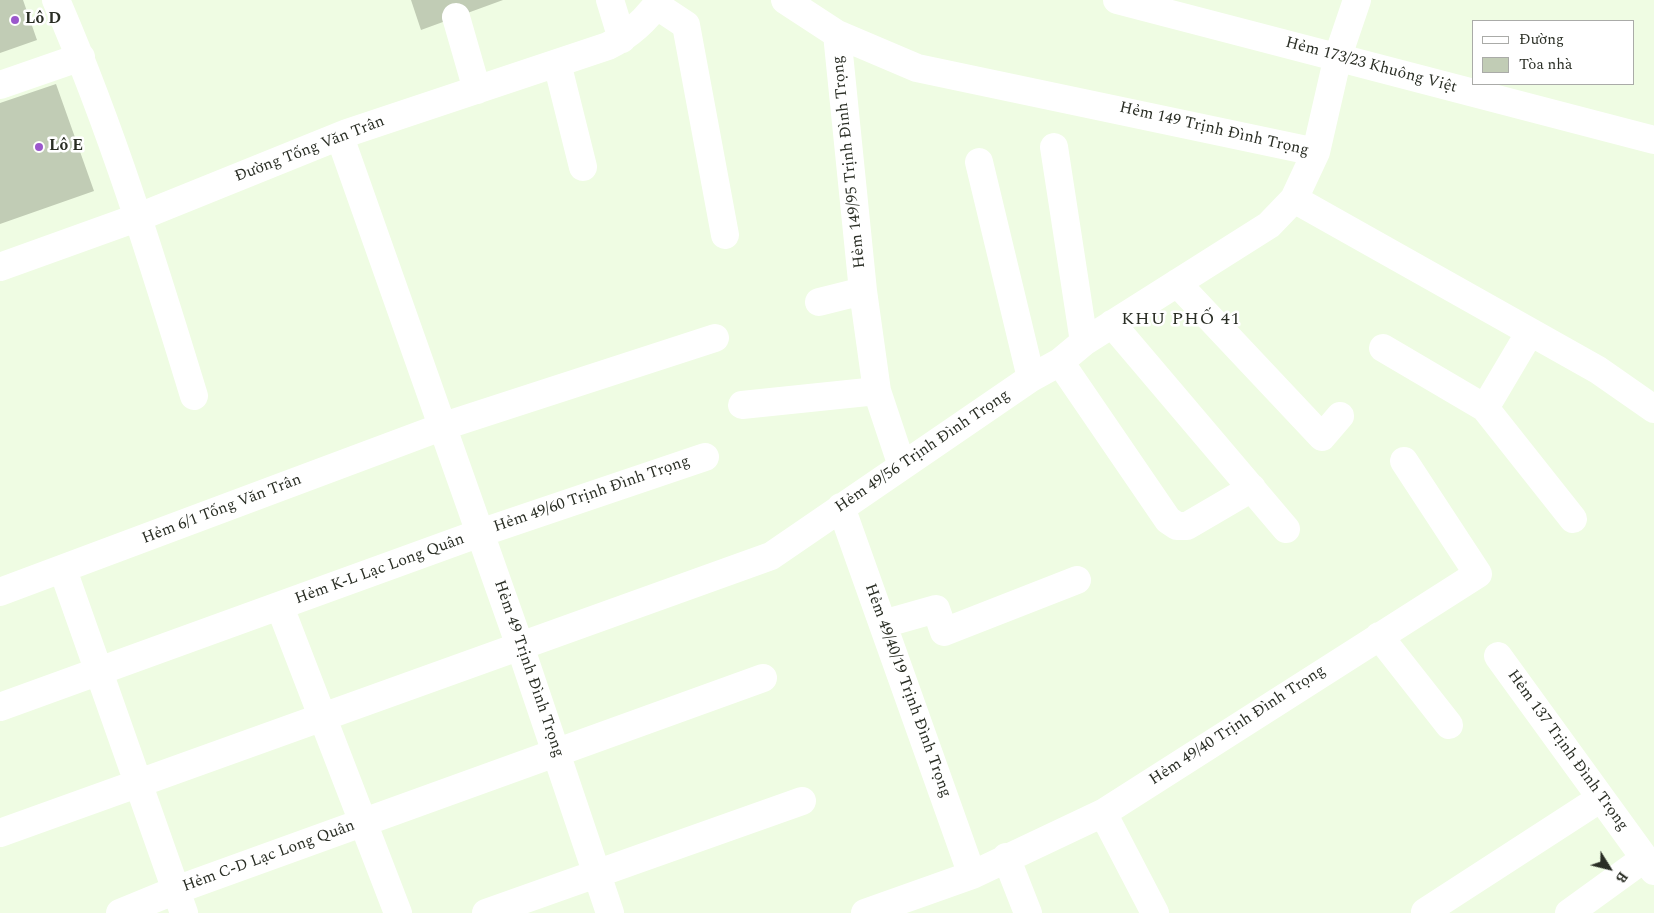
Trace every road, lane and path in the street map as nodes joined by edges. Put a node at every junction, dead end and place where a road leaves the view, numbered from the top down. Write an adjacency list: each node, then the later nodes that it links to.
1 (56, 0): 11 (street)
2 (610, 0): 9 (street)
3 (785, 0): 8 (street, Hẻm 149 Trịnh Đình Trọng)
4 (1118, 0): 10 (street, Hẻm 173/23 Khuông Việt)
5 (1357, 0): 10 (street)
6 (658, 3): 9 (street); 23 (street)
7 (456, 17): 14 (street)
8 (837, 34): 18 (street, Hẻm 149 Trịnh Đình Trọng); 26 (street, Hẻm 149/95 Trịnh Đình Trọng)
9 (622, 39): 12 (street, Đường Tống Văn Trân)
10 (1338, 56): 16 (street, Hẻm 173/23 Khuông Việt); 18 (street)
11 (81, 57): 13 (street); 22 (street)
12 (557, 63): 14 (street, Đường Tống Văn Trân); 20 (street)
13 (0, 85)
14 (477, 90): 15 (street, Đường Tống Văn Trân)
15 (340, 137): 22 (street, Đường Tống Văn Trân); 41 (street, Hẻm 49 Trịnh Đình Trọng)
16 (1654, 140)
17 (1054, 147): 31 (street)
18 (1316, 152): 21 (street, Hẻm 149 Trịnh Đình Trọng)
19 (979, 162): 34 (street)
20 (583, 167)
21 (1294, 199): 25 (street, Hẻm 49/56 Trịnh Đình Trọng); 29 (street)
22 (139, 217): 24 (street, Đường Tống Văn Trân); 36 (street)
23 (725, 235)
24 (0, 267)
25 (1177, 283): 28 (street, Hẻm 49/56 Trịnh Đình Trọng); 40 (street)
26 (863, 291): 27 (street); 35 (street, Hẻm 149/95 Trịnh Đình Trọng)
27 (819, 302)
28 (1112, 324): 31 (street, Hẻm 49/56 Trịnh Đình Trọng); 45 (street)
29 (1530, 332): 38 (street); 39 (street)
30 (715, 338): 41 (street, Hẻm 6/1 Tống Văn Trân)
31 (1084, 342): 33 (street, Hẻm 49/56 Trịnh Đình Trọng)
32 (1383, 348): 38 (street)
33 (1060, 362): 34 (street, Hẻm 49/56 Trịnh Đình Trọng); 45 (street)
34 (1030, 378): 44 (street, Hẻm 49/56 Trịnh Đình Trọng)
35 (877, 391): 37 (street); 44 (street, Hẻm 149/95 Trịnh Đình Trọng)
36 (194, 396)
37 (742, 405)
38 (1485, 408): 47 (street)
39 (1654, 409)
40 (1340, 416)
41 (444, 426): 49 (street, Hẻm 49 Trịnh Đình Trọng); 50 (street, Hẻm 6/1 Tống Văn Trân)
42 (704, 457): 49 (street, Hẻm 49/60 Trịnh Đình Trọng)
43 (1404, 461): 55 (street, Hẻm 49/40 Trịnh Đình Trọng)
44 (902, 466): 46 (street, Hẻm 49/56 Trịnh Đình Trọng)
45 (1252, 488): 48 (street)
46 (842, 507): 54 (street, Hẻm 49/40/19 Trịnh Đình Trọng); 56 (street, Hẻm 49/56 Trịnh Đình Trọng)
47 (1573, 519)
48 (1286, 529)
49 (480, 533): 53 (street, Hẻm K-L Lạc Long Quân); 56 (street, Hẻm 49 Trịnh Đình Trọng)
50 (63, 570): 52 (street, Hẻm 6/1 Tống Văn Trân); 58 (street)
51 (1077, 580): 54 (street)
52 (0, 592)
53 (280, 606): 58 (street, Hẻm K-L Lạc Long Quân); 61 (street)
54 (883, 624): 73 (street, Hẻm 49/40/19 Trịnh Đình Trọng)
55 (1379, 636): 62 (street); 67 (street, Hẻm 49/40 Trịnh Đình Trọng)
56 (520, 646): 61 (street, Hẻm 49/56 Trịnh Đình Trọng); 63 (street, Hẻm 49 Trịnh Đình Trọng)
57 (1498, 656): 65 (street, Hẻm 137 Trịnh Đình Trọng)
58 (98, 670): 60 (street, Hẻm K-L Lạc Long Quân); 64 (street)
59 (763, 678): 63 (street, Hẻm C-D Lạc Long Quân)
60 (0, 708)
61 (323, 717): 64 (street, Hẻm 49/56 Trịnh Đình Trọng); 68 (street)
62 (1449, 726)
63 (556, 752): 68 (street, Hẻm C-D Lạc Long Quân); 72 (street, Hẻm 49 Trịnh Đình Trọng)
64 (138, 784): 69 (street, Hẻm 49/56 Trịnh Đình Trọng); 74 (street)
65 (1601, 798): 71 (street, Hẻm 137 Trịnh Đình Trọng); 75 (street)
66 (802, 801): 72 (street)
67 (1103, 813): 70 (street, Hẻm 49/40 Trịnh Đình Trọng); 82 (street)
68 (363, 823): 74 (street, Hẻm C-D Lạc Long Quân); 77 (street)
69 (0, 833)
70 (1006, 857): 73 (street, Hẻm 49/40 Trịnh Đình Trọng); 81 (street)
71 (1649, 865): 83 (street)
72 (597, 873): 78 (street); 79 (street, Hẻm 49 Trịnh Đình Trọng)
73 (972, 875): 80 (street, Hẻm 49/40 Trịnh Đình Trọng)
74 (180, 902): 76 (street, Hẻm C-D Lạc Long Quân)
75 (1425, 912)
76 (120, 913)
77 (398, 913)
78 (486, 913)
79 (610, 913)
80 (865, 913)
81 (1028, 913)
82 (1155, 913)
83 (1569, 913)

